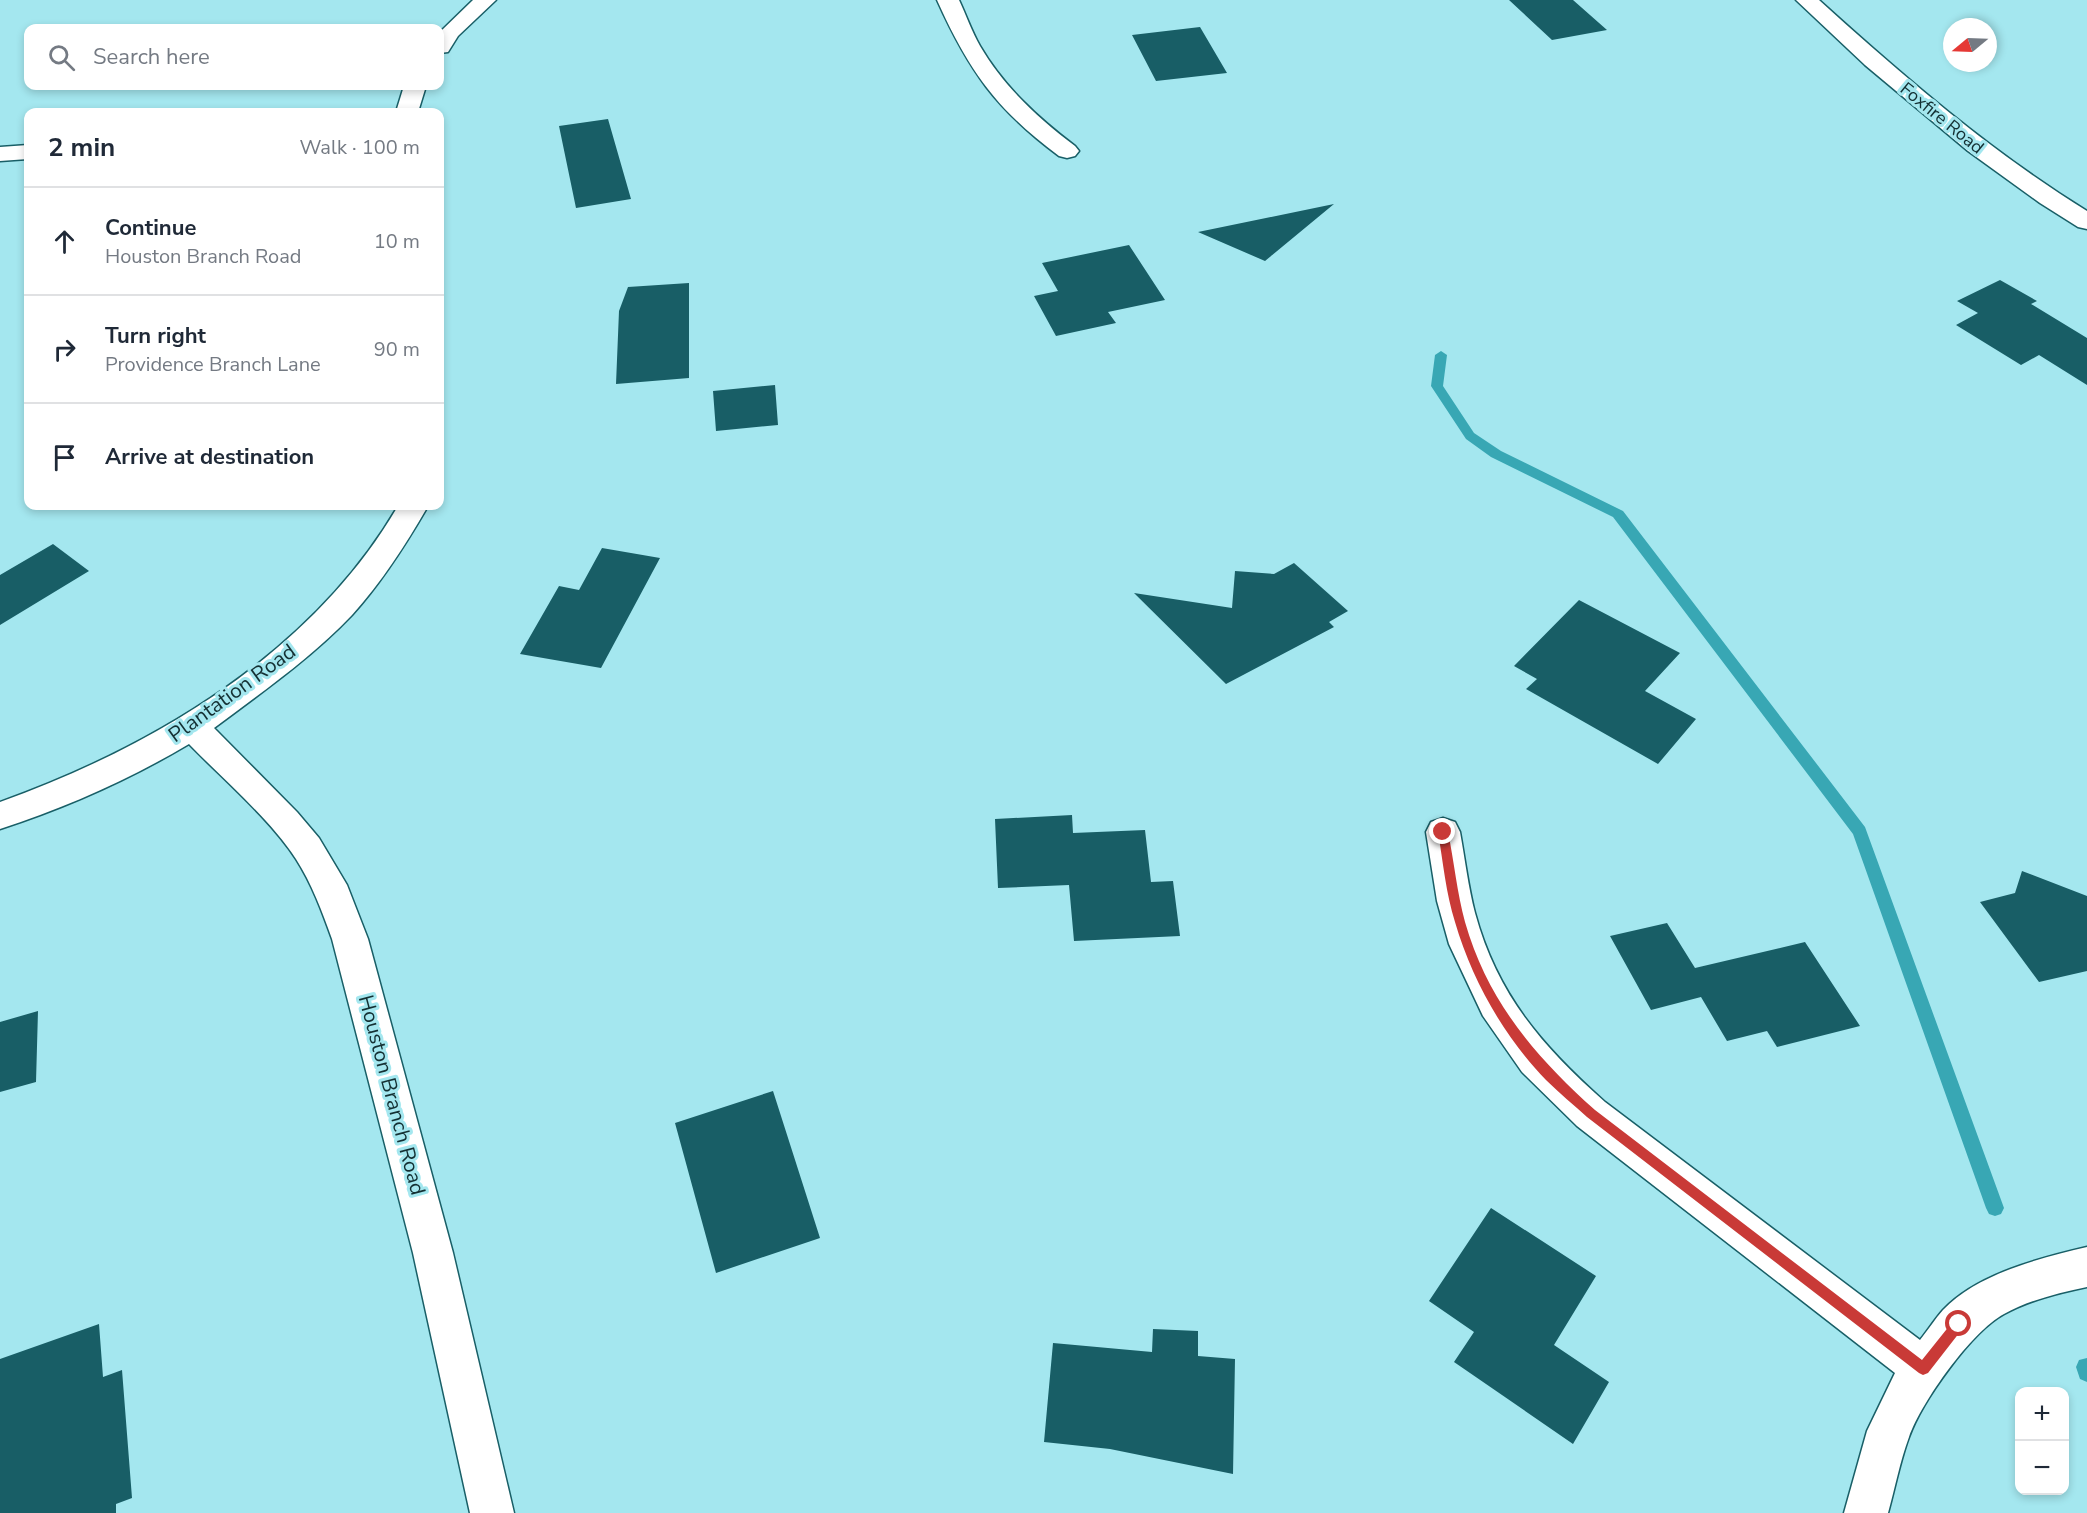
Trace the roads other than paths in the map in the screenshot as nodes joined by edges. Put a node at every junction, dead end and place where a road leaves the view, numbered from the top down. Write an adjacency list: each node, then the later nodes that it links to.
1 (485, 0): 4 (street)
2 (948, 0): 7 (street)
3 (1807, 0): 10 (street, Foxfire Road)
4 (444, 41)
5 (413, 90): 6 (street)
6 (408, 108)
7 (1067, 151)
8 (24, 152): 9 (street)
9 (0, 154)
10 (2087, 222)
11 (411, 510): 12 (street, Plantation Road)
12 (192, 727): 13 (street, Plantation Road); 17 (street, Houston Branch Road)
13 (0, 816)
14 (1443, 832): 16 (street)
15 (2087, 1267): 16 (street)
16 (1923, 1368): 18 (street)
17 (492, 1513)
18 (1866, 1513)

